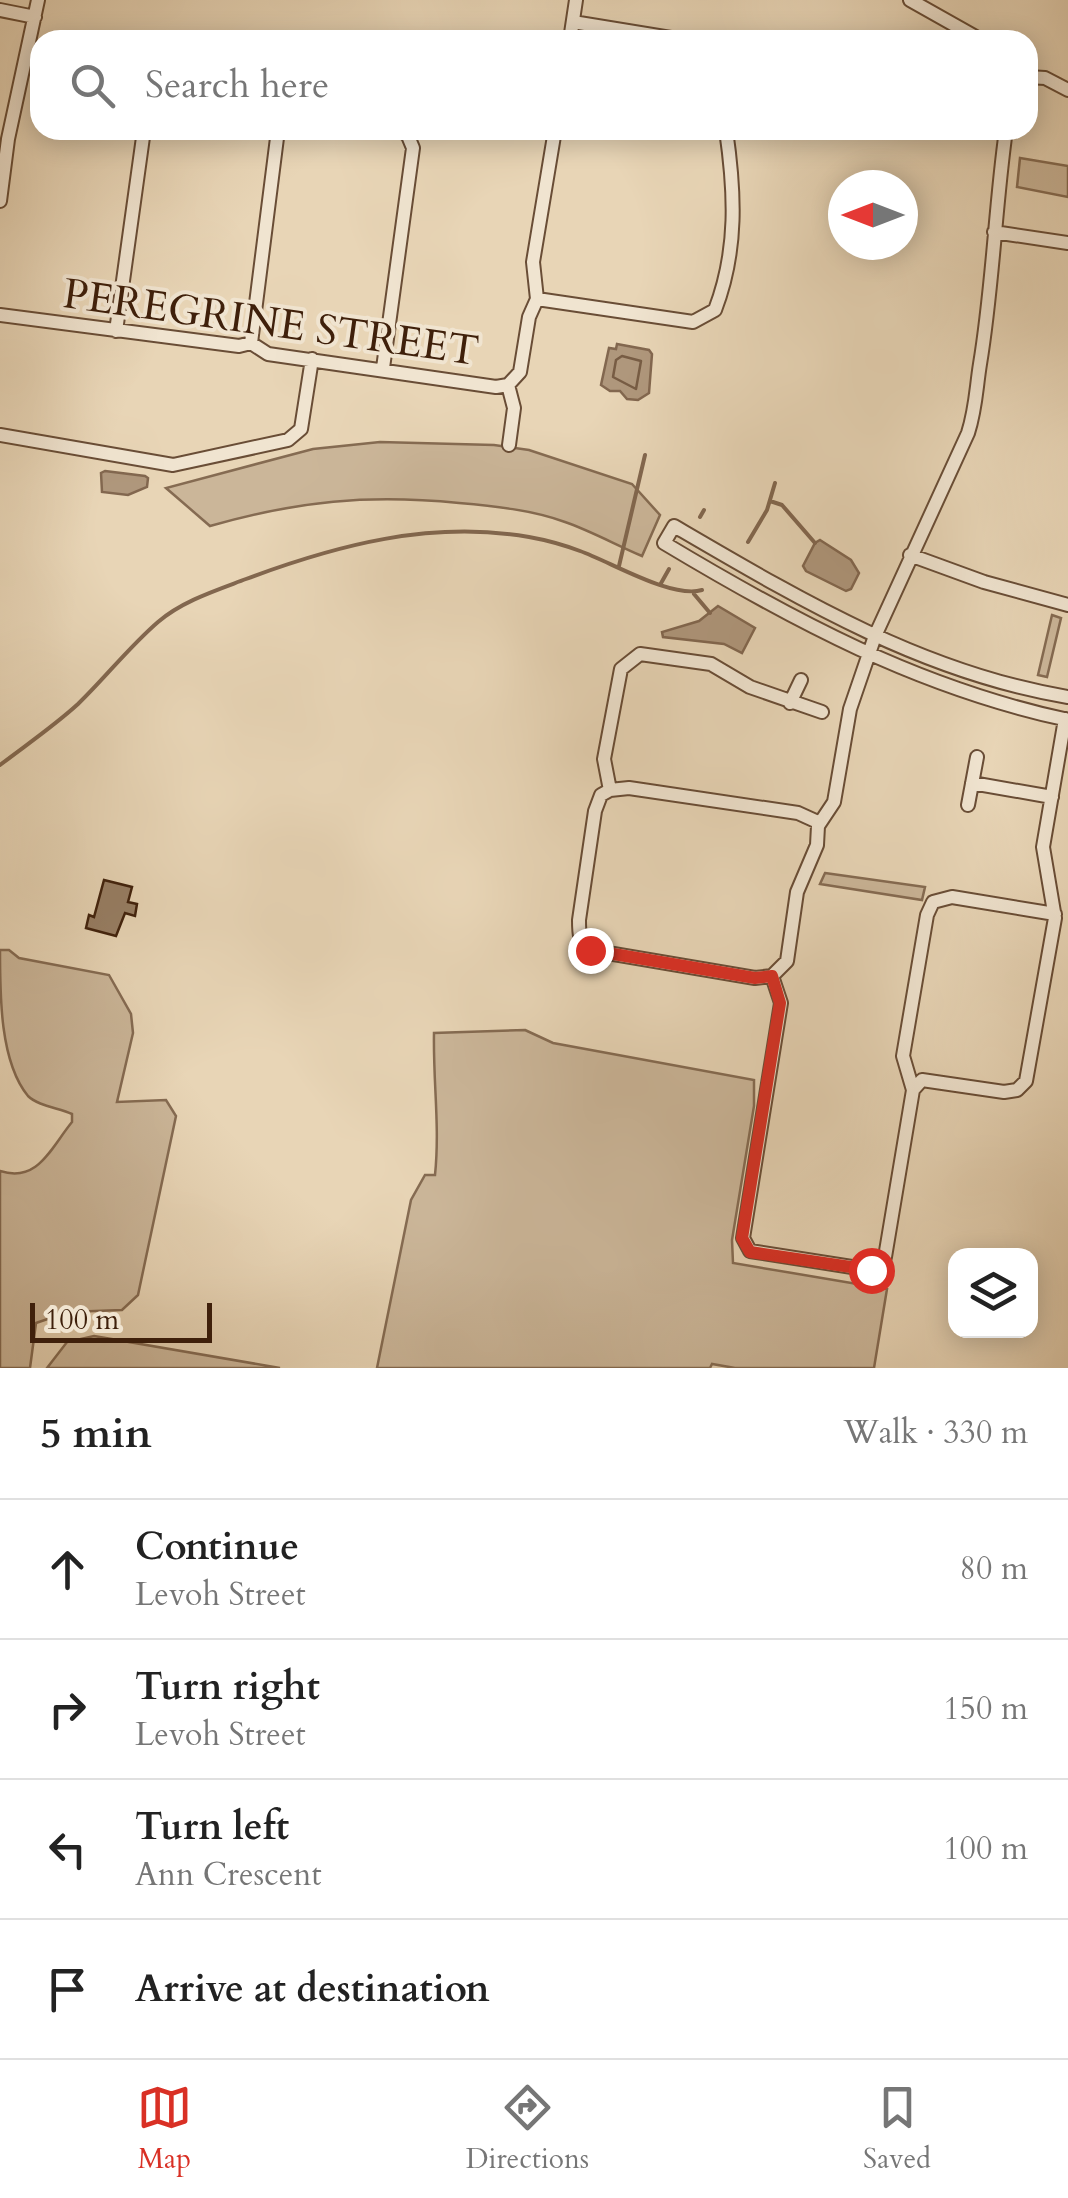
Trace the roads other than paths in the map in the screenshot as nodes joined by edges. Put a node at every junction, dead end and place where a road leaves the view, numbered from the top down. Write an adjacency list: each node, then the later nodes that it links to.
1 (38, 0): 5 (street)
2 (576, 0): 6 (street)
3 (910, 0): 10 (street)
4 (0, 10): 5 (street)
5 (35, 16): 7 (street)
6 (572, 22): 8 (street); 9 (street)
7 (32, 30)
8 (571, 30)
9 (622, 30)
10 (964, 30)
11 (30, 38): 20 (street)
12 (1038, 78): 13 (street)
13 (1068, 90)
14 (143, 140): 26 (street)
15 (277, 140): 27 (street)
16 (410, 140): 29 (street)
17 (553, 140): 24 (street, PEREGRINE STREET)
18 (727, 140): 24 (street)
19 (1005, 140): 22 (street)
20 (3, 160): 21 (street)
21 (0, 201)
22 (994, 232): 23 (street); 33 (street)
23 (1068, 243)
24 (537, 300): 30 (street, PEREGRINE STREET)
25 (0, 315): 26 (street, PEREGRINE STREET)
26 (116, 330): 27 (street, PEREGRINE STREET)
27 (251, 342): 28 (street, PEREGRINE STREET)
28 (312, 359): 29 (street, PEREGRINE STREET); 31 (street)
29 (383, 368): 30 (street, PEREGRINE STREET)
30 (508, 385): 32 (street)
31 (0, 435)
32 (510, 445)
33 (910, 555): 34 (street); 35 (street)
34 (1068, 605)
35 (875, 636): 36 (street); 36 (street); 38 (street)
36 (870, 656): 41 (street); 47 (street)
37 (801, 680): 39 (street)
38 (1068, 697)
39 (790, 703): 40 (street); 44 (street)
40 (822, 712)
41 (1066, 719): 45 (street)
42 (976, 757): 43 (street)
43 (972, 783): 45 (street); 46 (street)
44 (610, 790): 47 (street); 49 (street)
45 (1052, 797): 48 (street)
46 (968, 805)
47 (820, 822): 49 (street)
48 (1055, 914): 50 (street); 50 (street)
49 (772, 976): 50 (street)
50 (913, 1090)

